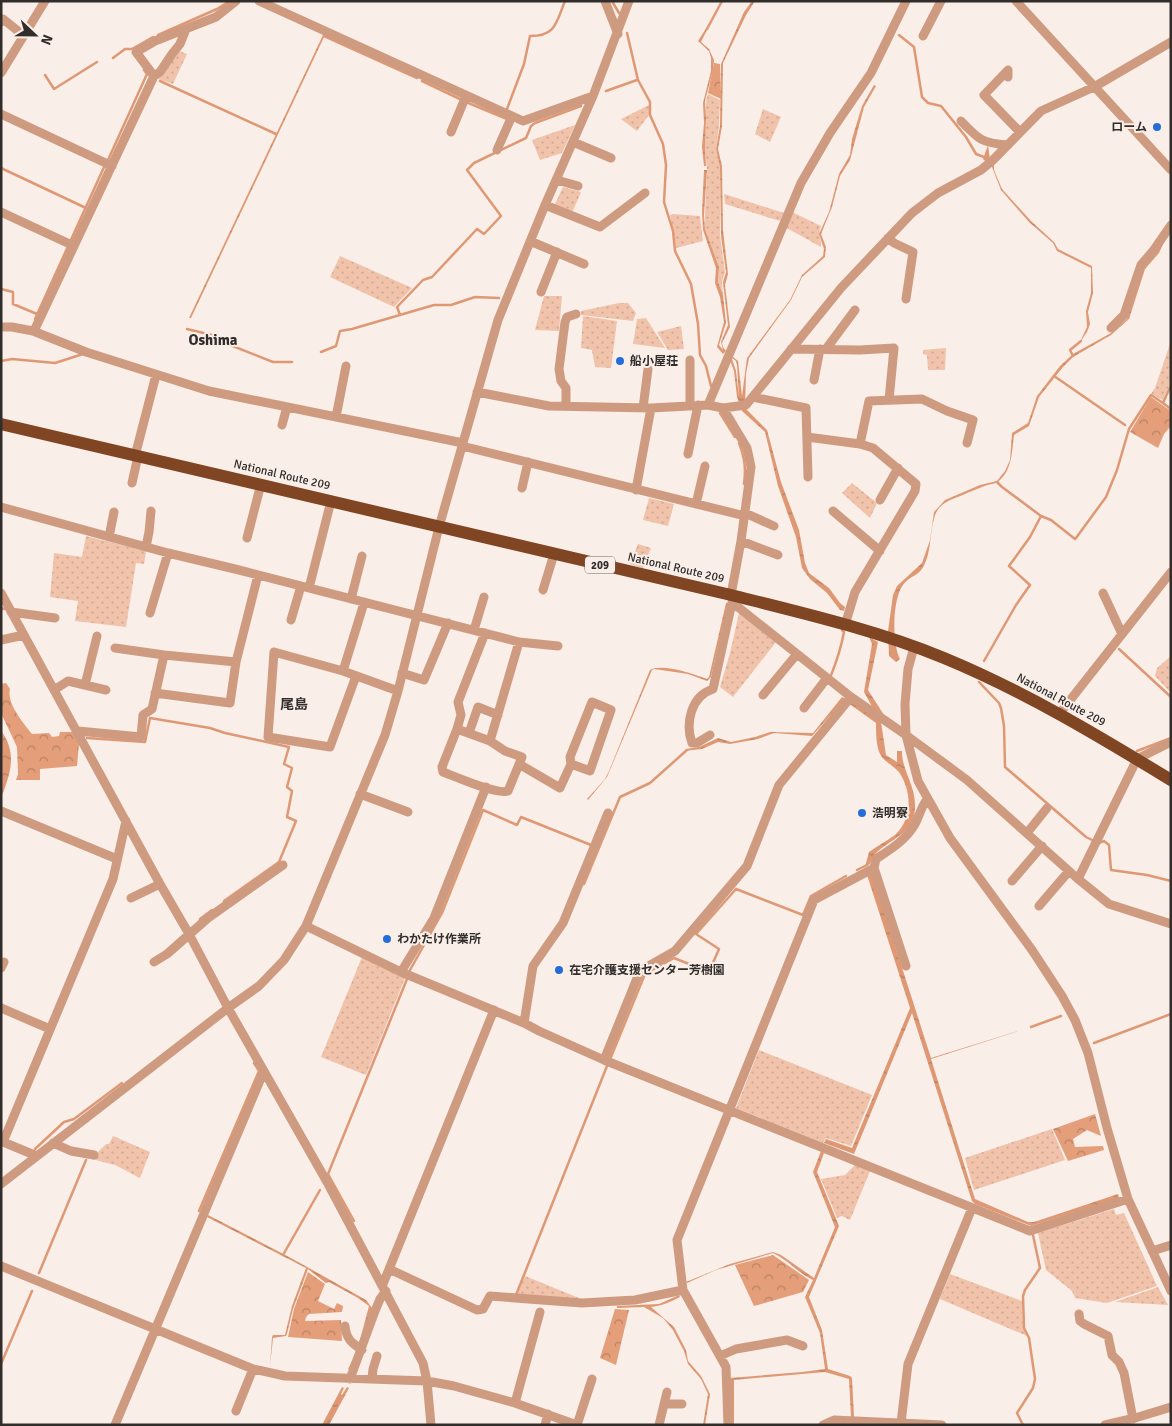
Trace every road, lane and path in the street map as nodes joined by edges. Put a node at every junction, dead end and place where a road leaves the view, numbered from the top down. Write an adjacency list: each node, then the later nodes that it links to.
1 (236, 1): 10 (street)
2 (258, 1): 19 (street)
3 (604, 1): 11 (street)
4 (630, 1): 11 (street)
5 (906, 1): 60 (street)
6 (942, 1): 13 (street)
7 (1016, 1): 18 (street)
8 (41, 3): 12 (street)
9 (1, 22): 12 (street)
10 (186, 29): 16 (street); 16 (street)
11 (618, 34): 20 (street)
12 (23, 35): 15 (street)
13 (923, 36)
14 (1171, 42): 18 (street)
15 (1, 73)
16 (154, 76): 30 (street)
17 (1008, 77): 25 (street)
18 (1094, 87): 25 (street); 31 (street)
19 (466, 96): 22 (street); 24 (street)
20 (594, 96): 22 (street); 26 (street)
21 (1, 114): 30 (street)
22 (512, 116): 28 (street)
23 (961, 121): 27 (street)
24 (451, 132)
25 (1020, 132): 27 (street)
26 (573, 142): 29 (street); 32 (street)
27 (1008, 145): 38 (street)
28 (497, 150)
29 (611, 158)
30 (112, 166): 40 (street)
31 (1171, 170)
32 (556, 180): 33 (street); 35 (street)
33 (578, 186)
34 (645, 193): 35 (street)
35 (545, 205): 39 (street)
36 (1, 212): 40 (street)
37 (1171, 225): 48 (street)
38 (888, 238): 44 (street); 50 (street)
39 (530, 241): 41 (street); 57 (street)
40 (74, 246): 49 (street)
41 (557, 252): 42 (street); 43 (street)
42 (584, 264)
43 (541, 292)
44 (906, 299)
45 (855, 310): 51 (street)
46 (576, 314): 61 (street)
47 (1, 327): 49 (street)
48 (1111, 328)
49 (34, 331): 55 (street)
50 (792, 349): 51 (street); 58 (street)
51 (823, 349): 56 (street); 59 (street)
52 (690, 360): 62 (street)
53 (346, 366): 66 (street)
54 (648, 369): 64 (street)
55 (156, 375): 63 (street); 74 (street)
56 (814, 380)
57 (477, 392): 61 (street); 72 (street)
58 (753, 396): 65 (street); 69 (street)
59 (889, 400): 70 (street); 71 (street)
60 (708, 405): 62 (street); 65 (street)
61 (566, 406): 64 (street)
62 (694, 406): 64 (street); 73 (street)
63 (287, 407): 66 (street); 68 (street)
64 (647, 408): 82 (street)
65 (723, 408): 90 (street)
66 (336, 418): 72 (street)
67 (1, 424): 74 (highway, National Route 209 / 209)
68 (282, 425)
69 (807, 437): 70 (street); 78 (street)
70 (860, 444): 77 (street)
71 (967, 444)
72 (462, 445): 75 (street); 92 (street)
73 (688, 454)
74 (136, 456): 79 (street); 80 (highway, National Route 209 / 209)
75 (528, 462): 81 (street); 82 (street)
76 (705, 466): 85 (street)
77 (898, 468): 83 (street); 97 (street)
78 (808, 477)
79 (132, 483)
80 (261, 484): 84 (highway, National Route 209 / 209); 94 (street)
81 (522, 488)
82 (636, 490): 85 (street)
83 (880, 500)
84 (331, 501): 92 (highway, National Route 209 / 209); 104 (street)
85 (696, 504): 90 (street)
86 (1, 508): 93 (street)
87 (151, 511): 96 (street)
88 (833, 511): 97 (street)
89 (114, 512): 93 (street)
90 (745, 515): 91 (street); 95 (street)
91 (774, 526)
92 (439, 527): 99 (highway, National Route 209 / 209); 114 (street)
93 (109, 537): 96 (street)
94 (247, 538)
95 (741, 541): 100 (street); 109 (street)
96 (146, 547): 98 (street)
97 (880, 550): 118 (street)
98 (168, 553): 103 (street); 113 (street)
99 (554, 554): 105 (street); 109 (highway, National Route 209 / 209)
100 (778, 555)
101 (362, 556): 110 (street)
102 (1171, 572): 121 (street)
103 (258, 575): 104 (street); 131 (street)
104 (305, 587): 110 (street); 116 (street)
105 (543, 590)
106 (1103, 592): 121 (street)
107 (1, 593): 112 (street)
108 (484, 597): 119 (street)
109 (732, 598): 118 (highway, National Route 209 / 209); 129 (street); 149 (street)
110 (351, 600): 111 (street)
111 (364, 603): 114 (street); 132 (street)
112 (11, 612): 115 (street); 122 (street)
113 (150, 613)
114 (416, 615): 117 (street); 133 (street)
115 (55, 618)
116 (291, 620)
117 (448, 623): 119 (street); 133 (street)
118 (845, 625): 127 (highway, National Route 209 / 209)
119 (474, 630): 120 (street)
120 (485, 633): 125 (street); 146 (street)
121 (1122, 634): 144 (street)
122 (24, 635): 124 (street); 137 (street)
123 (97, 636): 136 (street)
124 (1, 640)
125 (519, 642): 126 (street); 145 (street)
126 (558, 646)
127 (914, 647): 144 (highway, National Route 209 / 209); 150 (street)
128 (115, 648): 130 (street)
129 (797, 654): 135 (street); 141 (street)
130 (164, 656): 131 (street); 140 (street)
131 (236, 662): 140 (street)
132 (343, 671): 134 (street); 134 (street)
133 (402, 673): 139 (street)
134 (356, 676): 139 (street)
135 (827, 678): 142 (street); 143 (street)
136 (85, 685): 137 (street); 138 (street)
137 (54, 690): 147 (street)
138 (106, 690)
139 (398, 691): 158 (street)
140 (155, 693): 147 (street)
141 (763, 695)
142 (851, 697): 150 (street); 187 (street)
143 (804, 708)
144 (1060, 713): 153 (highway, National Route 209 / 209)
145 (498, 715): 148 (street); 151 (street)
146 (457, 729): 148 (street); 157 (street)
147 (78, 731): 164 (street)
148 (468, 733): 151 (street)
149 (710, 735)
150 (906, 735): 159 (street); 165 (street)
151 (490, 741): 154 (street)
152 (1171, 742): 153 (street)
153 (1137, 759): 156 (highway, National Route 209 / 209); 171 (street)
154 (519, 764): 155 (street); 157 (street)
155 (571, 764): 155 (street)
156 (1171, 780)
157 (486, 787): 181 (street)
158 (360, 794): 162 (street); 177 (street)
159 (927, 799): 169 (street); 194 (street)
160 (1047, 808): 165 (street)
161 (1, 811): 167 (street)
162 (408, 812)
163 (608, 813): 185 (street)
164 (126, 821): 167 (street); 173 (street)
165 (1026, 833): 166 (street)
166 (1042, 846): 170 (street); 172 (street)
167 (117, 859): 186 (street)
168 (283, 865): 178 (street)
169 (874, 868): 180 (street); 189 (street)
170 (1069, 871): 171 (street); 175 (street)
171 (1078, 879): 176 (street)
172 (1012, 881)
173 (160, 884): 174 (street); 178 (street)
174 (131, 898)
175 (1039, 906)
176 (1171, 924)
177 (306, 926): 181 (street); 183 (street)
178 (190, 934): 179 (street); 183 (street)
179 (154, 962)
180 (906, 966)
181 (401, 972): 184 (street)
182 (1, 1008): 186 (street)
183 (228, 1008): 188 (street); 190 (street)
184 (494, 1010): 185 (street); 199 (street)
185 (524, 1023): 187 (street)
186 (50, 1029): 192 (street)
187 (604, 1060): 189 (street)
188 (264, 1071): 200 (street); 206 (street)
189 (730, 1110): 195 (street); 201 (street)
190 (53, 1143): 191 (street); 192 (street)
191 (94, 1155)
192 (37, 1156): 193 (street)
193 (1, 1184)
194 (1128, 1199): 195 (street); 197 (street)
195 (972, 1208): 224 (street)
196 (1171, 1245): 197 (street)
197 (1152, 1251): 202 (street)
198 (1, 1266): 206 (street)
199 (389, 1269): 200 (street); 201 (street)
200 (385, 1288): 208 (street); 215 (street)
201 (683, 1290): 210 (street)
202 (1171, 1291)
203 (540, 1312): 217 (street)
204 (1079, 1314): 223 (street)
205 (345, 1326): 208 (street)
206 (155, 1330): 211 (street); 225 (street)
207 (803, 1346): 210 (street)
208 (362, 1350): 212 (street)
209 (377, 1356): 213 (street)
210 (720, 1356): 230 (street)
211 (253, 1369): 212 (street); 221 (street)
212 (350, 1379): 213 (street)
213 (372, 1379): 215 (street)
214 (592, 1379): 228 (street)
215 (427, 1381): 217 (street); 226 (street)
216 (667, 1392): 218 (street)
217 (515, 1403): 222 (street)
218 (664, 1404): 219 (street); 229 (street)
219 (682, 1404)
220 (1171, 1407): 223 (street)
221 (236, 1411)
222 (548, 1414): 227 (street); 228 (street)
223 (1134, 1420): 233 (street)
224 (901, 1423): 231 (street); 232 (street)
225 (116, 1425)
226 (431, 1425)
227 (545, 1425)
228 (577, 1425)
229 (659, 1425)
230 (728, 1425)
231 (824, 1425)
232 (942, 1425)
233 (1105, 1425)

